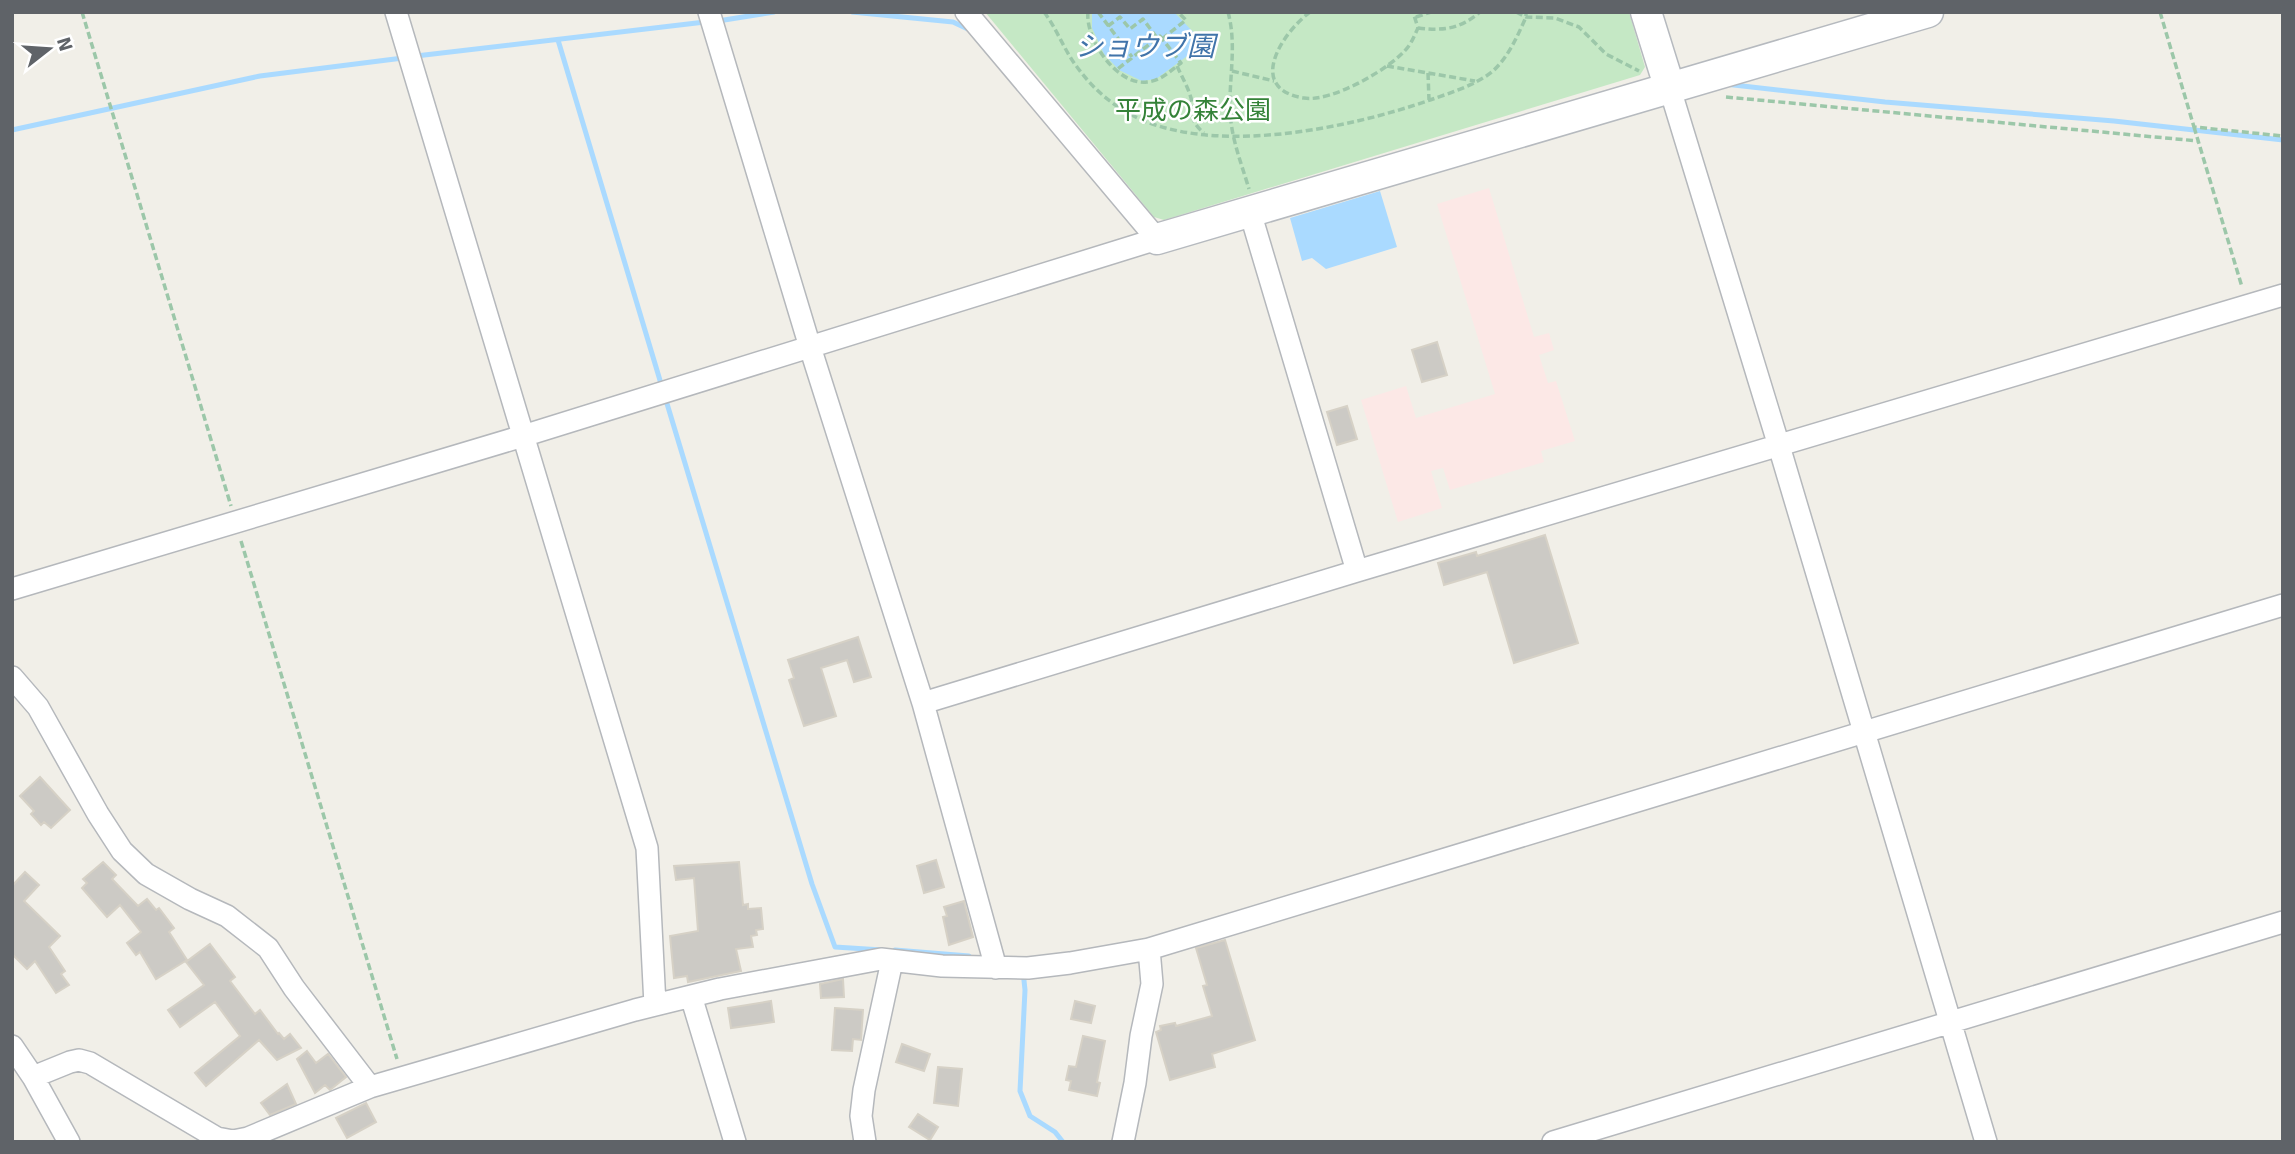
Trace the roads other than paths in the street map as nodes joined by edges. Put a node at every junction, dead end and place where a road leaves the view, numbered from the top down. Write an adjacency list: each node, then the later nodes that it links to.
1 (396, 12): 11 (street)
2 (709, 12): 10 (street)
3 (966, 12): 8 (street)
4 (1646, 12): 6 (street)
5 (1928, 12): 6 (street)
6 (1657, 81): 7 (street); 12 (street)
7 (1251, 212): 8 (street); 13 (street)
8 (1157, 239): 10 (street)
9 (2283, 295): 12 (street)
10 (810, 347): 11 (street); 17 (street)
11 (523, 436): 14 (street); 24 (street)
12 (1779, 446): 13 (street); 18 (street)
13 (1357, 571): 17 (street)
14 (12, 589)
15 (2283, 605): 18 (street)
16 (12, 677): 28 (street)
17 (923, 704): 22 (street)
18 (1863, 733): 20 (street); 25 (street)
19 (2283, 922): 25 (street)
20 (1149, 949): 22 (street); 32 (street)
21 (892, 961): 22 (street); 23 (street); 31 (street)
22 (996, 968)
23 (691, 996): 24 (street); 30 (street)
24 (655, 1005): 28 (street)
25 (1949, 1023): 33 (street); 34 (street)
26 (12, 1045): 27 (street)
27 (33, 1077): 28 (street); 29 (street)
28 (370, 1087)
29 (69, 1142)
30 (735, 1142)
31 (865, 1142)
32 (1123, 1142)
33 (1553, 1142)
34 (1986, 1142)

